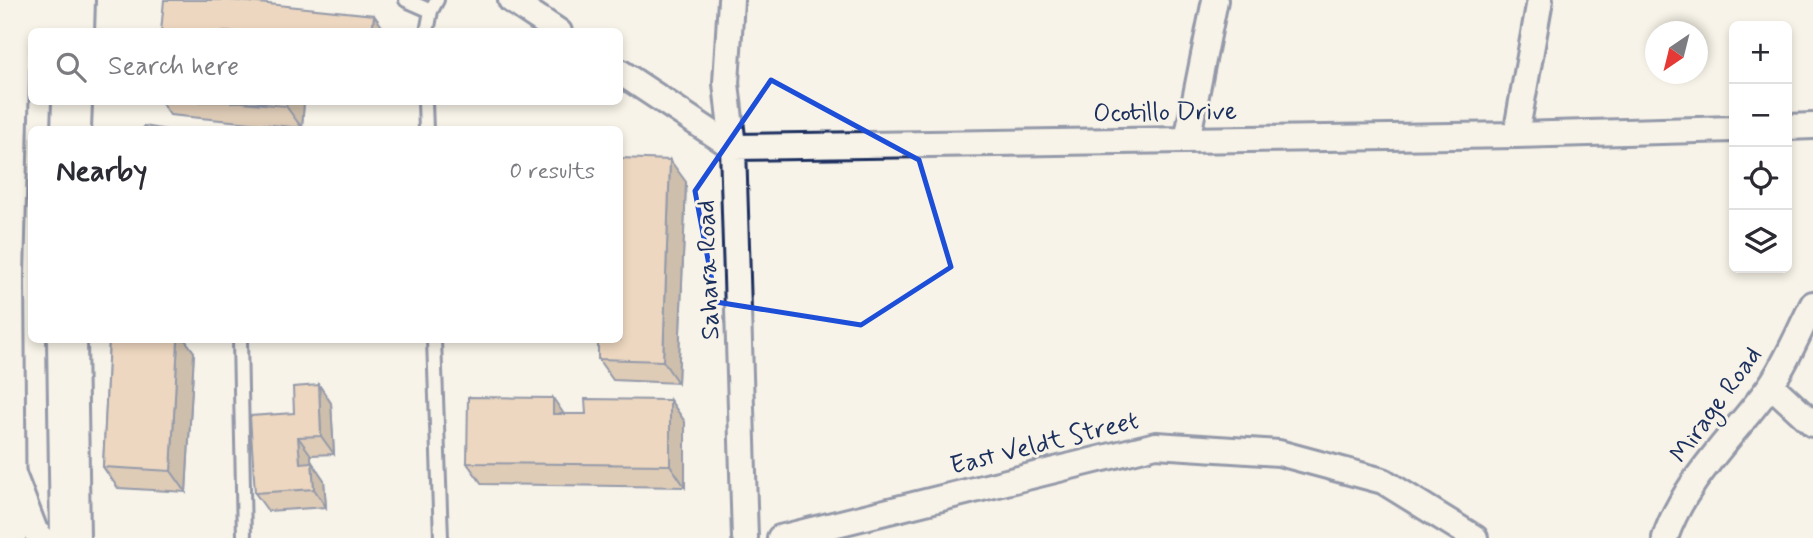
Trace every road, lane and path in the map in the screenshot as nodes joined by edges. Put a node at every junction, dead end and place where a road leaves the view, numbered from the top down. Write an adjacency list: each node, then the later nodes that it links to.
1 (11, 0): 31 (main road)
2 (45, 0): 10 (main road)
3 (75, 0): 11 (main road)
4 (407, 0): 9 (lane)
5 (512, 0): 13 (street)
6 (731, 0): 24 (street, Sahara Road)
7 (1215, 0): 23 (street)
8 (1540, 0): 22 (street)
9 (434, 5): 12 (lane)
10 (44, 28)
11 (74, 28)
12 (428, 28)
13 (553, 28)
14 (623, 74): 24 (street)
15 (72, 105): 17 (main road)
16 (425, 105): 18 (lane)
17 (71, 126)
18 (426, 126)
19 (1813, 126): 20 (street)
20 (1792, 127)
21 (1729, 129): 22 (street, Ocotillo Drive)
22 (1516, 135): 23 (street, Ocotillo Drive)
23 (1187, 140): 24 (street, Ocotillo Drive)
24 (733, 148): 37 (street, Sahara Road)
25 (1813, 304): 29 (street, Mirage Road)
26 (67, 343): 34 (main road)
27 (240, 343): 35 (lane)
28 (434, 343): 36 (lane)
29 (1771, 385): 30 (street); 40 (street, Mirage Road)
30 (1813, 424)
31 (5, 454): 32 (main road); 33 (street)
32 (6, 538)
33 (42, 538)
34 (71, 538)
35 (244, 538)
36 (440, 538)
37 (746, 538)
38 (780, 538): 39 (street, East Veldt Street)
39 (1475, 538)
40 (1665, 538)

